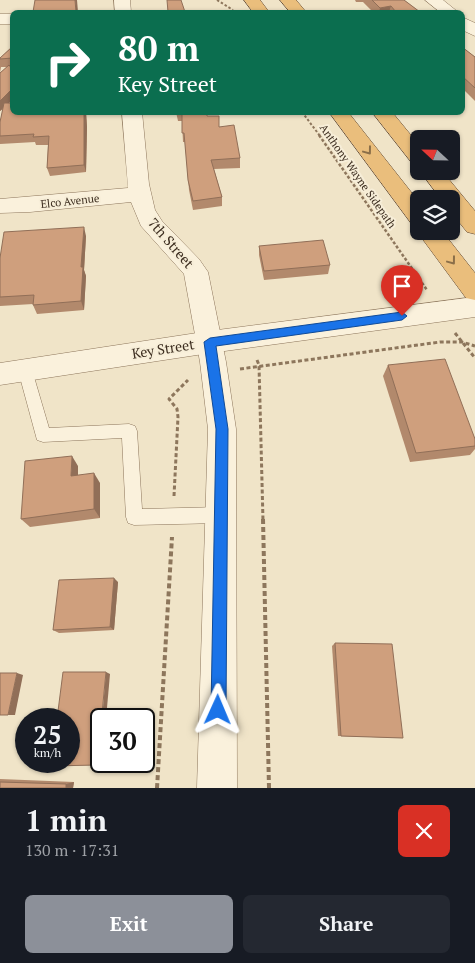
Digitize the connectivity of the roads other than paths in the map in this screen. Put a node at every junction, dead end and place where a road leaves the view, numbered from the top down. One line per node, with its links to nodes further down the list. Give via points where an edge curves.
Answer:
1 (288, 0): 3 (highway)
2 (433, 0): 4 (street)
3 (296, 10)
4 (447, 10)
5 (132, 115): 10 (street, 7th Street)
6 (340, 115): 12 (highway, one-way to 12)
7 (383, 115): 8 (highway)
8 (410, 147)
9 (437, 180): 13 (highway)
10 (140, 194): 11 (street, Elco Avenue); 17 (street, 7th Street, via 148,218 189,260 196,272)
11 (0, 206)
12 (410, 206)
13 (475, 226)
14 (436, 240): 15 (highway, one-way to 15)
15 (475, 291)
16 (475, 307): 17 (street, Key Street)
17 (210, 342): 18 (street, Key Street); 19 (street, 7th Street, via 222,429)
18 (12, 372): 19 (lane, via 43,435 129,431 134,517)
19 (221, 515): 20 (street, 7th Street)
20 (217, 788)

